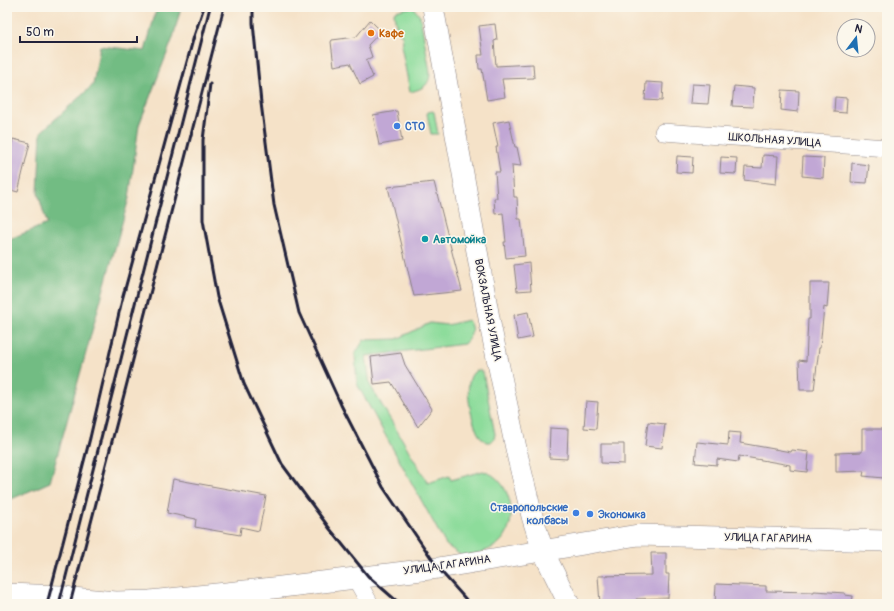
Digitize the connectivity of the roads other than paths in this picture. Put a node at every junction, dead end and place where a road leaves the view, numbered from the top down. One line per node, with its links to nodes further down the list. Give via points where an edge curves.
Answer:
1 (433, 7): 5 (main road, ВОКЗАЛЬНАЯ УЛИЦА, via 490,329 518,458)
2 (663, 132): 3 (street, ШКОЛЬНАЯ УЛИЦА)
3 (887, 148)
4 (887, 541): 5 (main road, УЛИЦА ГАГАРИНА, via 638,535)
5 (543, 551): 6 (main road, УЛИЦА ГАГАРИНА); 10 (main road, ВОКЗАЛЬНАЯ УЛИЦА)
6 (355, 578): 8 (main road, УЛИЦА ГАГАРИНА); 9 (street)
7 (7, 594): 8 (main road, УЛИЦА ГАГАРИНА, via 61,596)
8 (116, 603)
9 (370, 604)
10 (569, 604)

